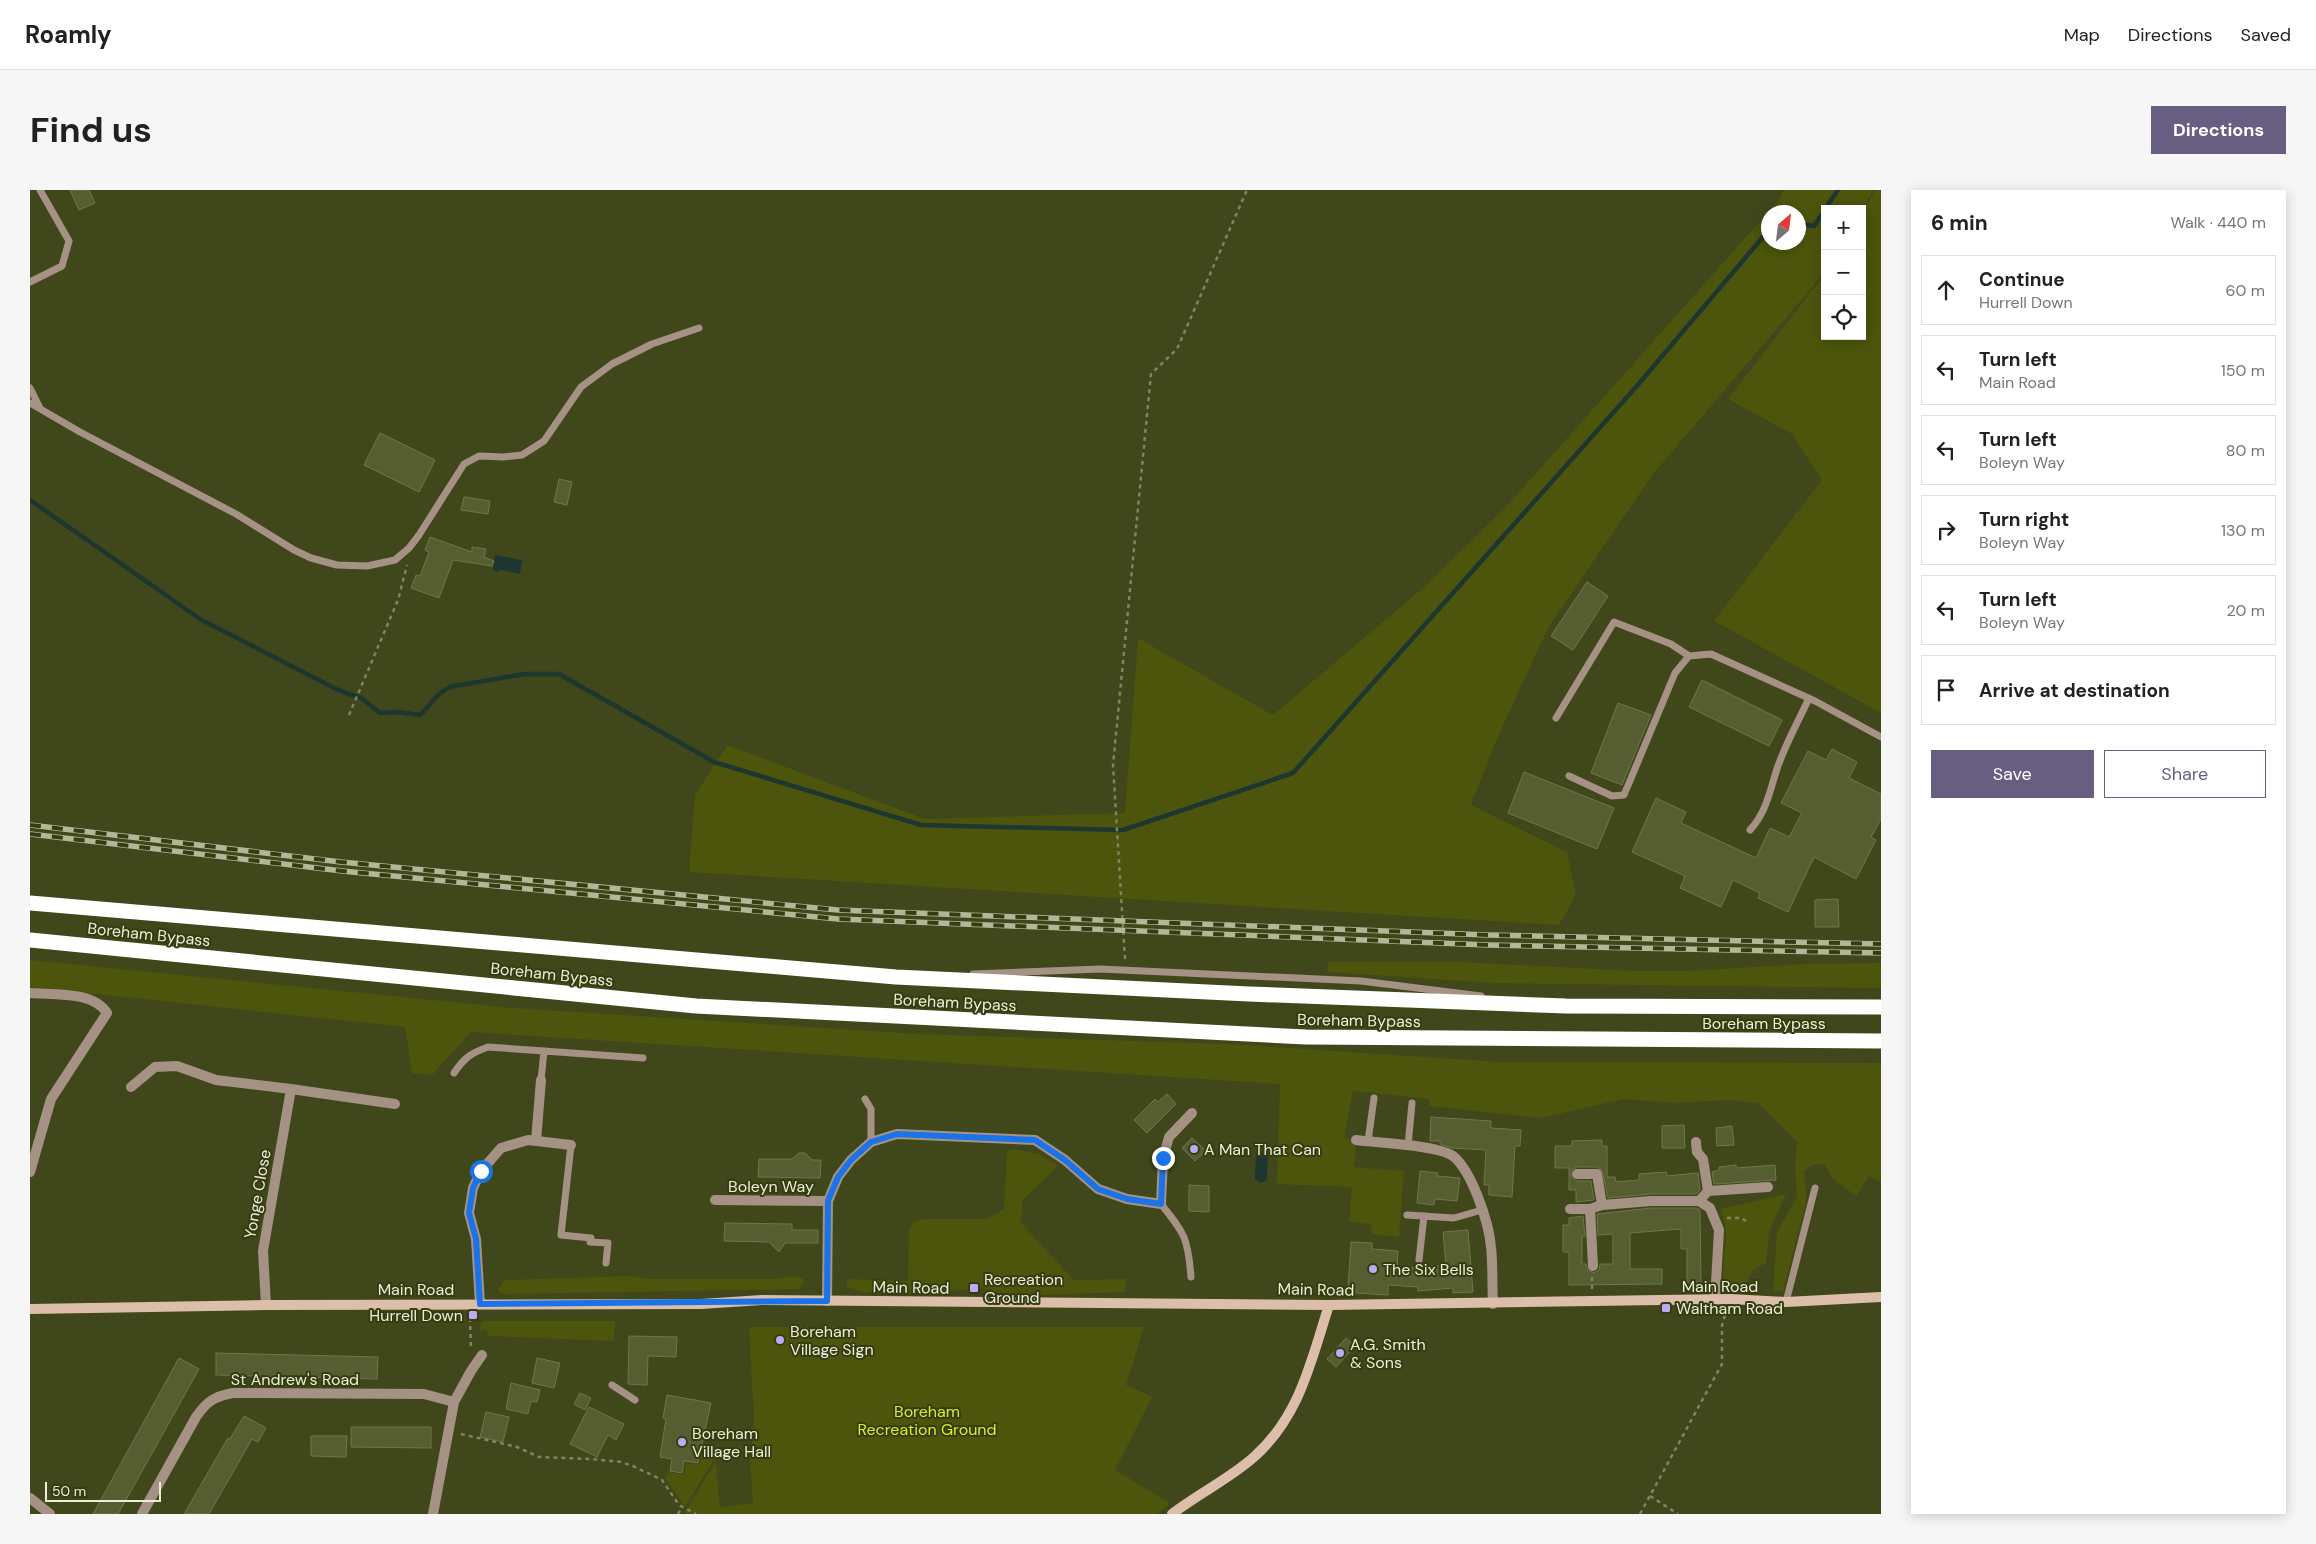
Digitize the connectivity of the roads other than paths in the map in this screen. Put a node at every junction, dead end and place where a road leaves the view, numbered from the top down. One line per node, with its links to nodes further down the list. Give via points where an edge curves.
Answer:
1 (40, 190): 2 (lane, via 69,241 62,266)
2 (30, 282)
3 (699, 328): 6 (lane, via 644,348 612,364 581,387 544,441 522,455 479,456 464,464 409,548 395,560 367,566 337,565 311,558)
4 (30, 388): 6 (lane)
5 (30, 403): 6 (lane)
6 (40, 408)
7 (1689, 656): 8 (lane, via 1711,654); 9 (lane, via 1671,644 1614,622); 11 (lane, via 1675,673 1624,794 1612,796)
8 (1809, 698): 10 (lane); 12 (lane, via 1778,765 1765,807)
9 (1556, 718)
10 (1881, 737)
11 (1570, 776)
12 (1750, 830)
13 (30, 903): 15 (highway, Boreham Bypass)
14 (30, 940): 19 (highway, Boreham Bypass, via 696,1006 1306,1037)
15 (896, 977): 17 (highway, Boreham Bypass); 17 (lane, via 1126,970 1361,982)
16 (30, 993): 38 (street, via 89,999 102,1004 107,1013 51,1099)
17 (1566, 1006): 18 (highway, Boreham Bypass)
18 (1881, 1007)
19 (1881, 1041)
20 (544, 1051): 21 (lane); 22 (lane, via 488,1047 472,1053); 23 (lane)
21 (643, 1058)
22 (454, 1073)
23 (541, 1080): 32 (street)
24 (131, 1087): 25 (street, via 155,1067 177,1066 216,1080)
25 (290, 1089): 29 (street); 63 (street, Yonge Close, via 263,1251)
26 (1374, 1098): 34 (lane)
27 (865, 1099): 33 (lane, via 871,1109)
28 (1412, 1103): 37 (lane)
29 (395, 1104)
30 (1192, 1113): 46 (street, via 1169,1137 1163,1158)
31 (1356, 1140): 34 (street)
32 (536, 1141): 36 (street); 61 (street, via 528,1140 501,1148 481,1171 473,1188 469,1213 476,1239)
33 (871, 1142): 44 (street, Boleyn Way, via 838,1177); 46 (street, Boleyn Way, via 897,1134 1035,1140 1065,1160 1098,1189 1127,1199)
34 (1368, 1142): 37 (street)
35 (1696, 1142): 42 (street, via 1697,1152 1703,1159)
36 (571, 1145): 54 (lane, via 562,1235 608,1243)
37 (1408, 1146): 50 (street, via 1453,1156 1466,1172)
38 (30, 1172)
39 (1577, 1174): 47 (street, via 1597,1174)
40 (1768, 1187): 42 (street)
41 (1815, 1188): 60 (lane)
42 (1708, 1191): 45 (street)
43 (715, 1200): 44 (street, Boleyn Way)
44 (828, 1201): 59 (street, Boleyn Way)
45 (1699, 1201): 47 (street); 58 (street, via 1710,1208 1719,1230)
46 (1161, 1204): 56 (lane, via 1189,1246)
47 (1602, 1205): 49 (street)
48 (1570, 1209): 49 (street)
49 (1590, 1209): 55 (street)
50 (1482, 1210): 52 (lane, via 1454,1218); 62 (street, via 1491,1245)
51 (1407, 1215): 52 (lane)
52 (1424, 1216): 53 (lane)
53 (1419, 1260)
54 (606, 1262)
55 (1593, 1266)
56 (1191, 1277)
57 (1881, 1298): 60 (main road, Main Road)
58 (1715, 1300): 60 (main road, Main Road); 62 (main road, Main Road)
59 (827, 1301): 61 (main road, Main Road); 64 (main road, Main Road)
60 (1786, 1302)
61 (480, 1304): 63 (main road, Main Road)
62 (1493, 1304): 64 (main road, Main Road)
63 (266, 1305): 65 (main road, Main Road)
64 (1329, 1305): 74 (main road, via 1297,1403 1285,1422 1253,1458)
65 (30, 1309)
66 (482, 1355): 69 (street)
67 (612, 1385): 68 (lane)
68 (635, 1400)
69 (454, 1402): 72 (street, St Andrew's Road, via 424,1394 233,1392 216,1396 196,1417); 73 (street)
70 (30, 1498): 71 (street)
71 (50, 1514)
72 (142, 1514)
73 (433, 1514)
74 (1172, 1514)

